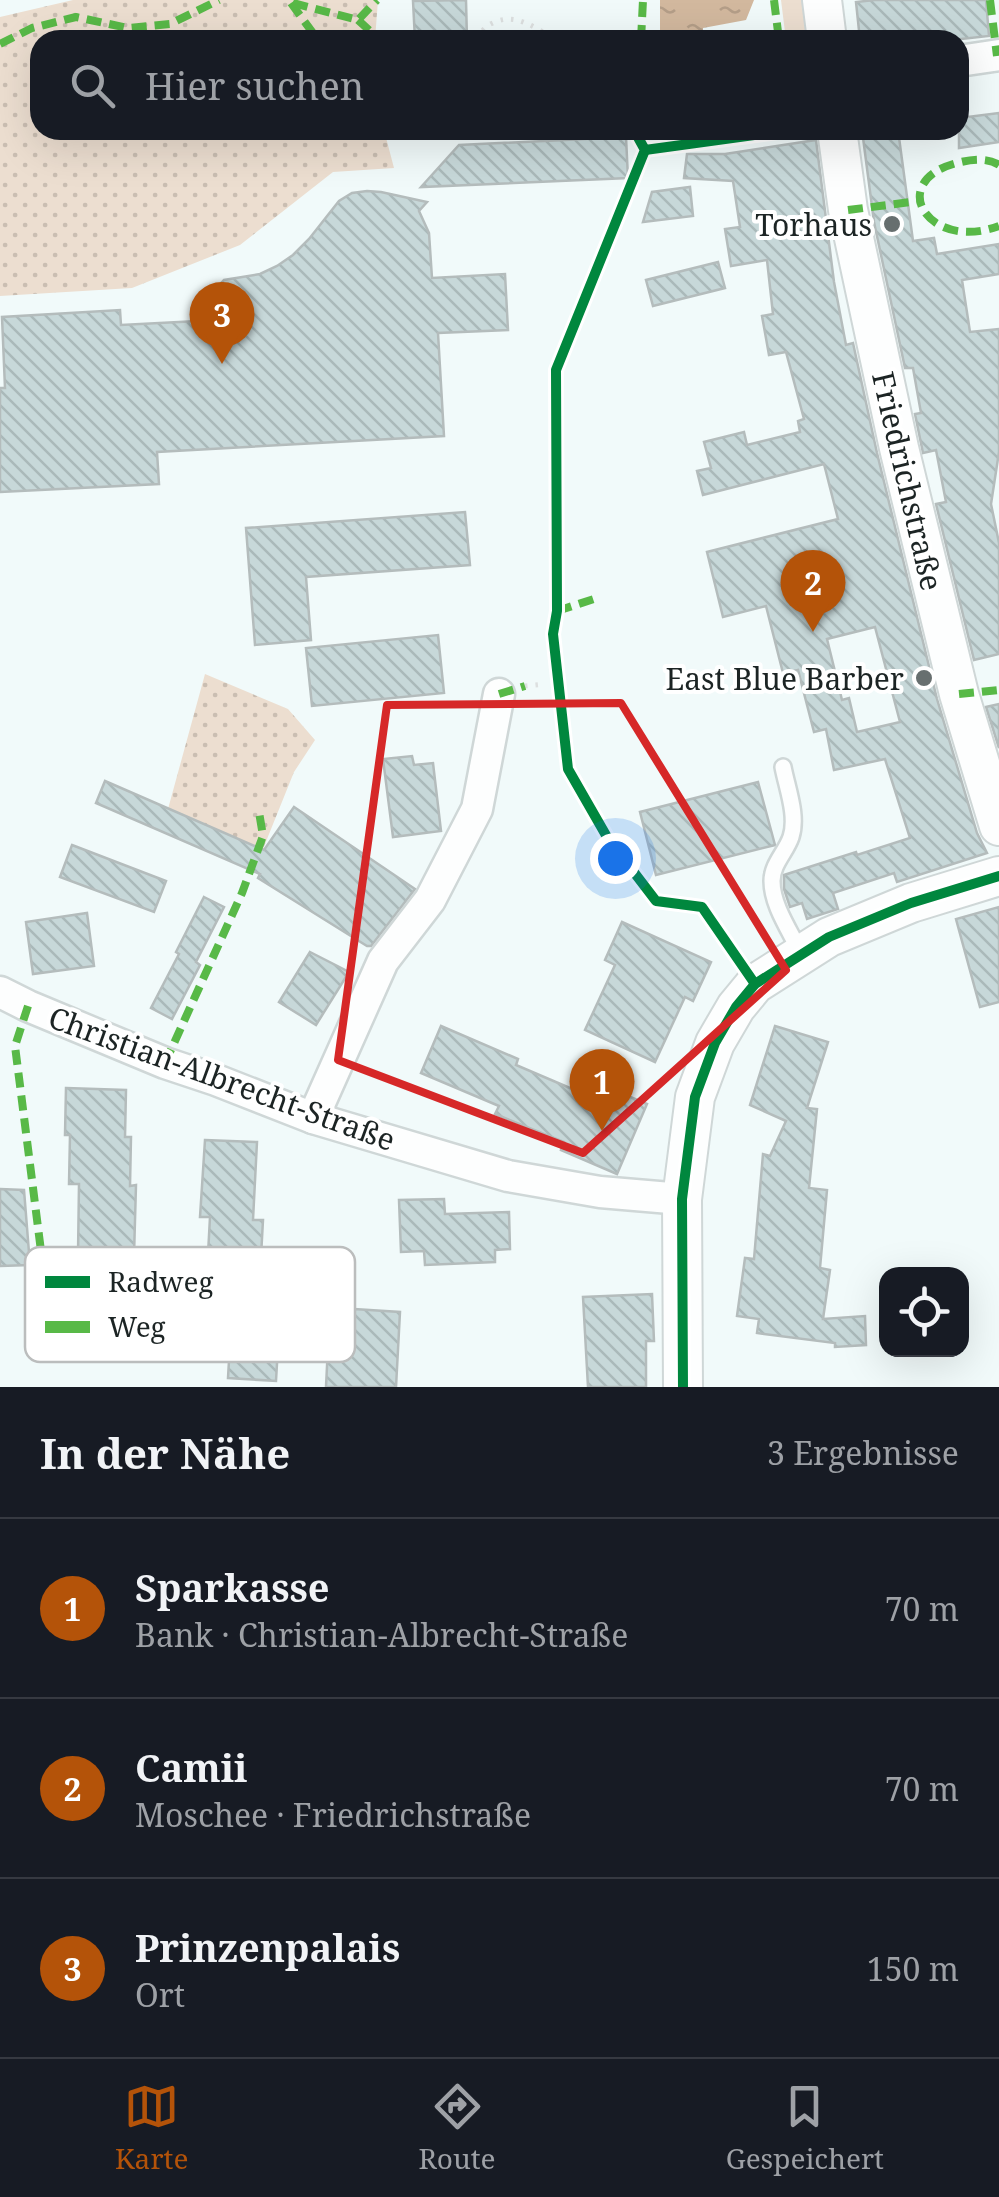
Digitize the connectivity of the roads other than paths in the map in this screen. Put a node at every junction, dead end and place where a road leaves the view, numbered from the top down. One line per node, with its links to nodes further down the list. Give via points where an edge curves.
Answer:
1 (822, 0): 2 (street)
2 (826, 30)
3 (999, 56): 4 (street)
4 (969, 60)
5 (838, 140): 8 (street, Friedrichstraße, via 899,448)
6 (512, 690): 12 (street, via 477,809 430,900 383,961)
7 (783, 767): 10 (lane, via 792,834 772,883)
8 (999, 826)
9 (999, 876): 10 (street, via 911,903)
10 (801, 954): 13 (street, via 755,984 716,1043 695,1097)
11 (0, 992): 12 (street, Christian-Albrecht-Straße)
12 (313, 1118): 13 (street, Christian-Albrecht-Straße, via 508,1176)
13 (682, 1199): 14 (street)
14 (683, 1387)

